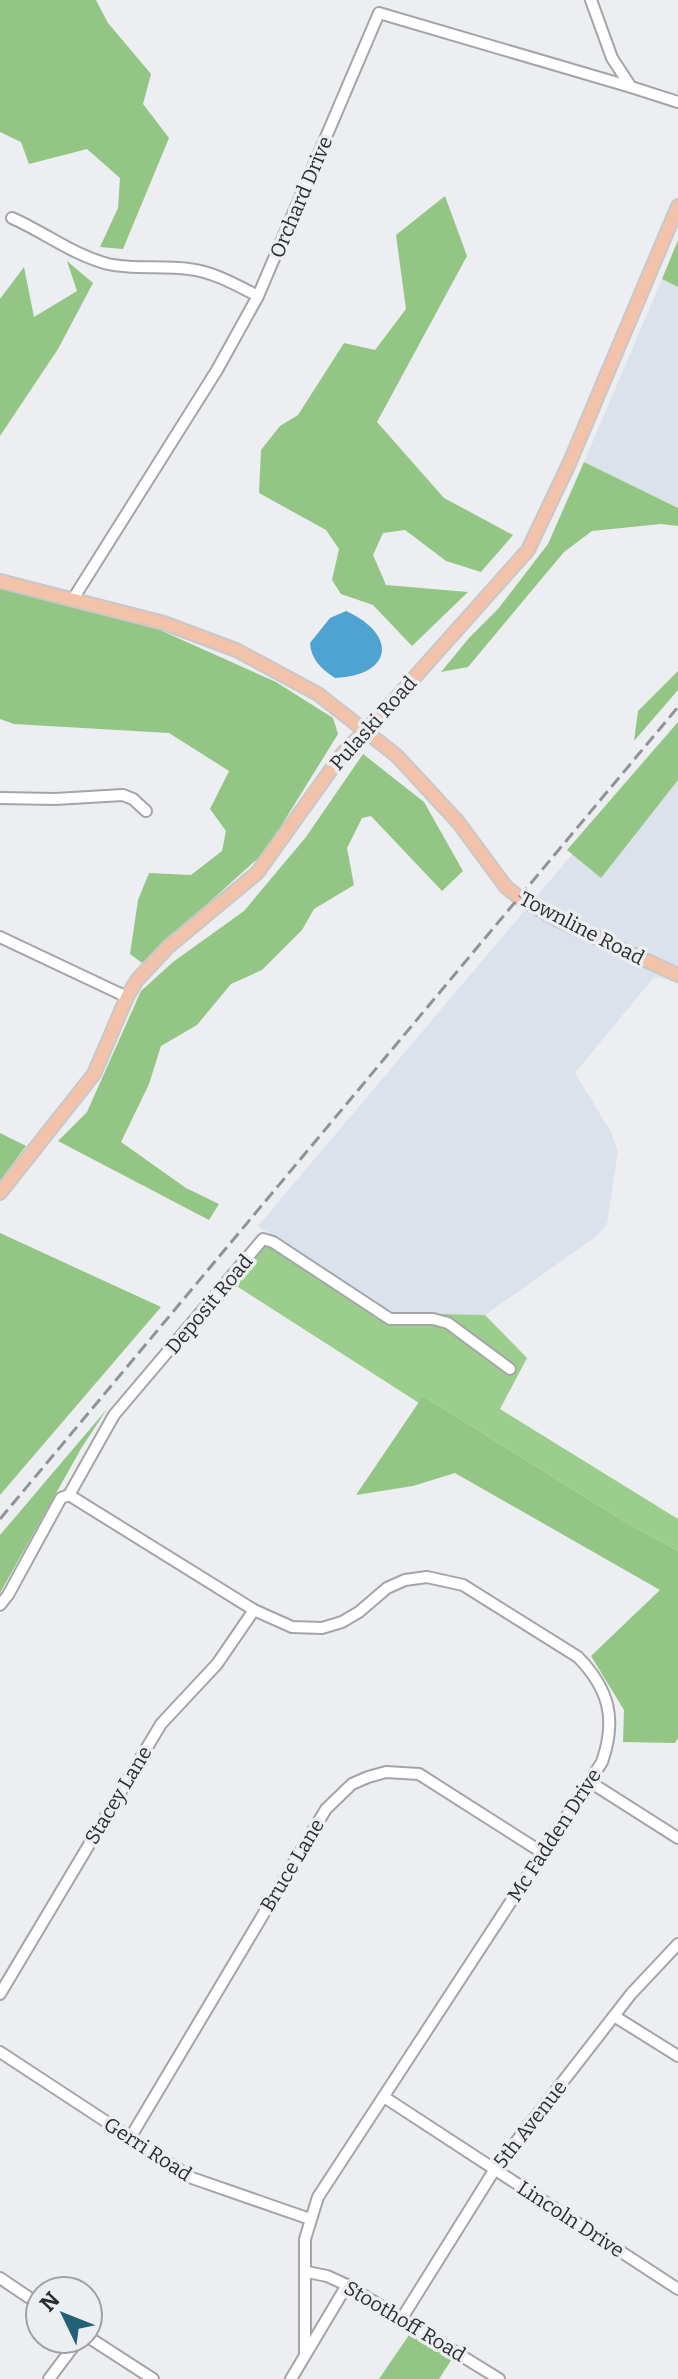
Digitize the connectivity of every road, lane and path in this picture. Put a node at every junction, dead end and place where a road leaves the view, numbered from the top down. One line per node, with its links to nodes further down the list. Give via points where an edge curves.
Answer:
1 (591, 0): 2 (street, via 612,58)
2 (631, 87): 3 (street); 6 (street, Orchard Drive, via 379,13)
3 (678, 102)
4 (678, 206): 9 (main road, Pulaski Road, via 528,550)
5 (12, 218): 6 (street, via 106,263 189,269)
6 (258, 296): 8 (street, Orchard Drive)
7 (0, 581): 8 (main road, Townline Road)
8 (73, 599): 9 (main road, Townline Road, via 164,623 236,650 318,694)
9 (365, 731): 13 (main road, Townline Road, via 397,756 448,811 513,893 558,920); 14 (main road, Pulaski Road, via 257,873 169,946)
10 (0, 798): 11 (street, via 123,795)
11 (146, 811)
12 (0, 937): 14 (street)
13 (678, 975)
14 (127, 997): 15 (main road, Pulaski Road, via 94,1074)
15 (0, 1193)
16 (510, 1369): 17 (street, Deposit Road, via 448,1323 390,1319 263,1239 114,1415)
17 (69, 1495): 18 (street, Deposit Road, via 61,1498); 19 (street, Mc Fadden Drive)
18 (0, 1605)
19 (254, 1610): 20 (street, Mc Fadden Drive, via 292,1627 322,1628 342,1622 405,1580 427,1577 463,1585 556,1642 593,1673 611,1718 609,1742); 24 (street, Stacey Lane, via 217,1664 161,1724)
20 (590, 1782): 21 (street); 22 (street, Mc Fadden Drive)
21 (678, 1838)
22 (543, 1853): 28 (street, Mc Fadden Drive); 29 (street, Bruce Lane, via 419,1774 386,1772 352,1784 326,1809)
23 (678, 1944): 25 (street, 5th Avenue)
24 (0, 1994)
25 (614, 2016): 27 (street); 30 (street, 5th Avenue)
26 (0, 2052): 29 (street, Gerri Road)
27 (678, 2056)
28 (384, 2097): 30 (street, Lincoln Drive); 31 (street, Mc Fadden Drive, via 318,2197)
29 (130, 2138): 31 (street, Gerri Road, via 192,2178)
30 (495, 2169): 35 (street, Lincoln Drive); 37 (street, 5th Avenue)
31 (310, 2219): 32 (street, Mc Fadden Drive)
32 (307, 2272): 34 (street, Stoothoff Road); 40 (street, Mc Fadden Drive)
33 (0, 2278): 36 (street)
34 (347, 2285): 37 (street, Stoothoff Road); 40 (street)
35 (678, 2289)
36 (24, 2294)
37 (402, 2318): 44 (street, Stoothoff Road)
38 (104, 2347): 42 (street)
39 (67, 2355): 41 (street)
40 (305, 2355): 43 (street)
41 (49, 2379)
42 (153, 2379)
43 (291, 2379)
44 (499, 2379)

